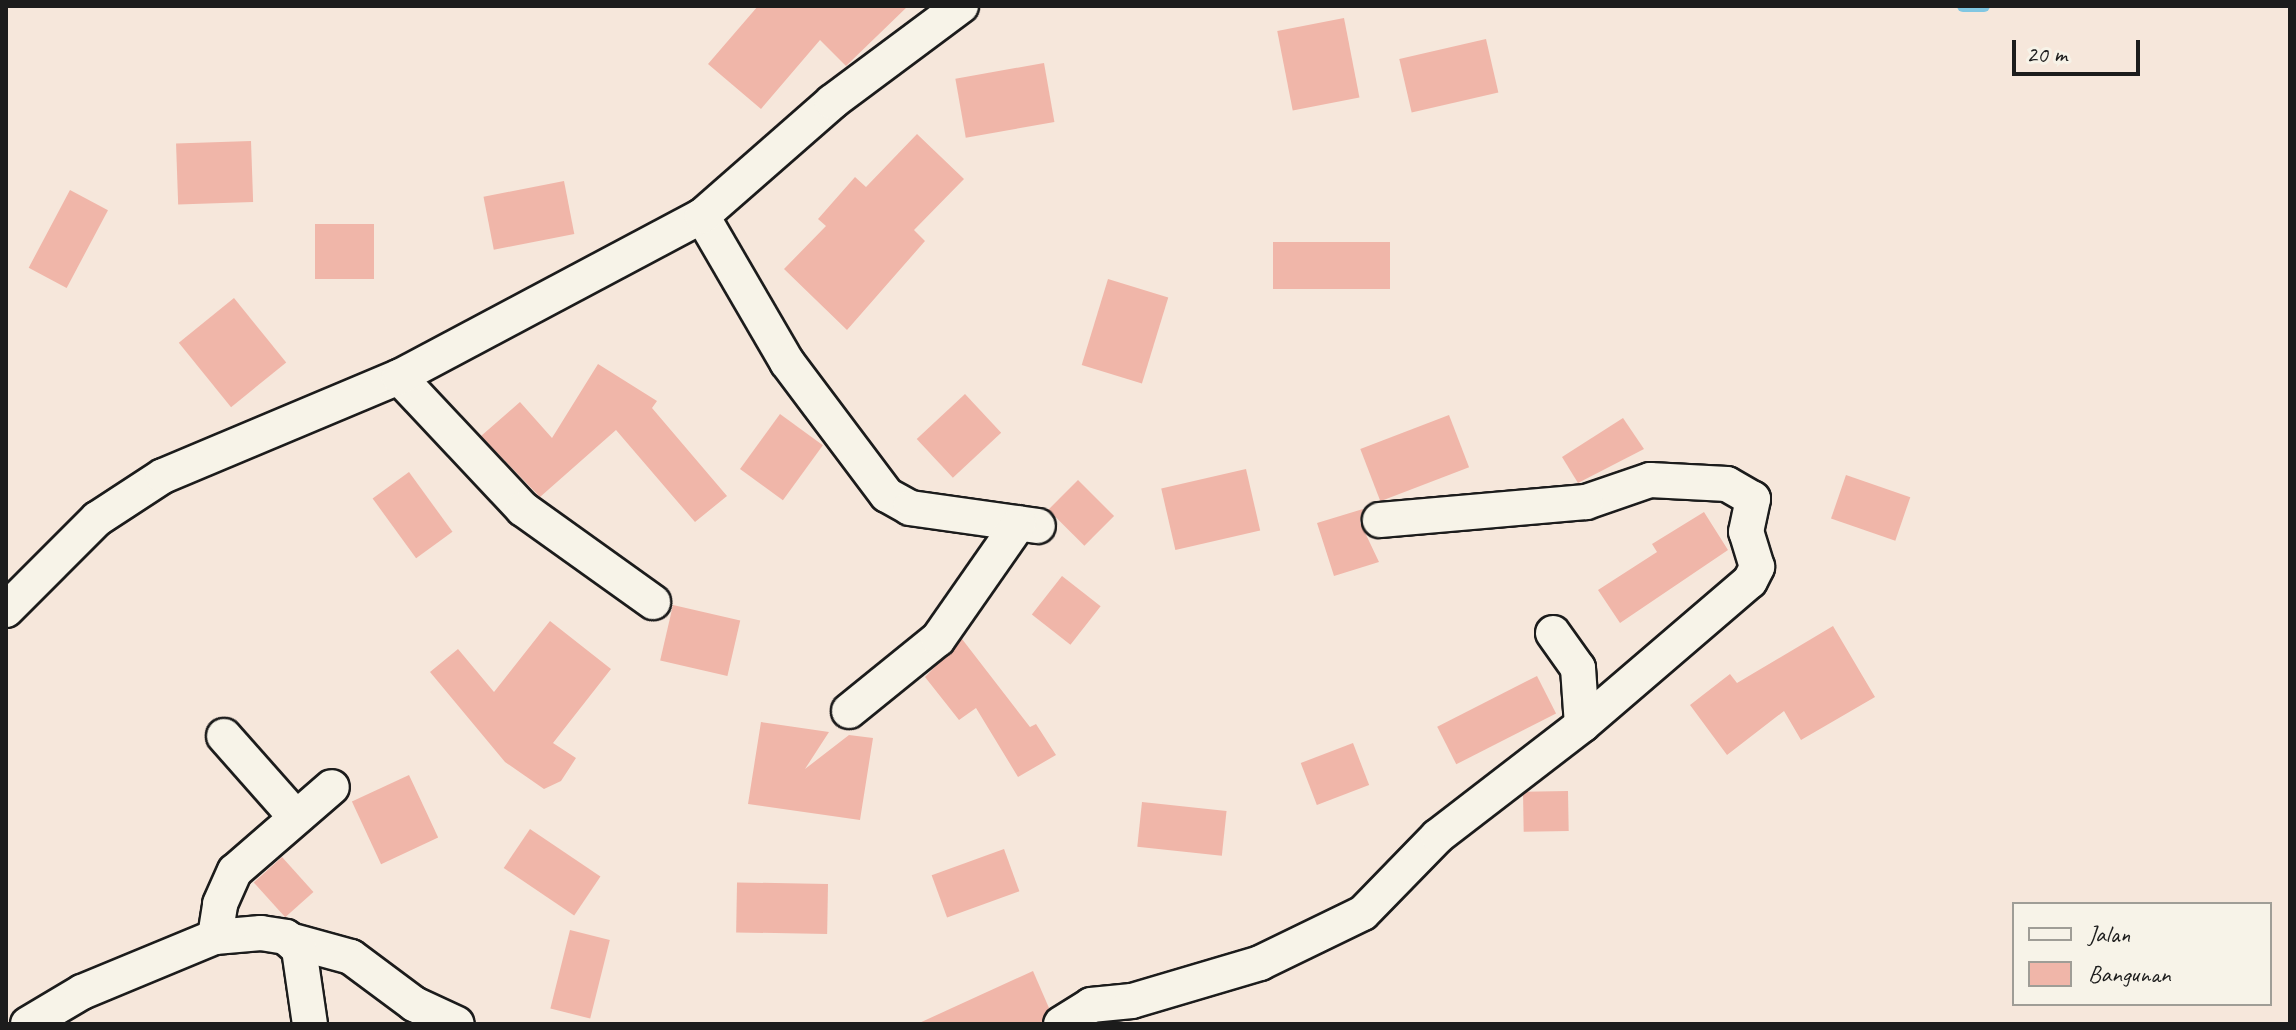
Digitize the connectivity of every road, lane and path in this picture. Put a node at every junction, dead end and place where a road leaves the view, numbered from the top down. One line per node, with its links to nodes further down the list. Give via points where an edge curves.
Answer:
1 (961, 6): 2 (street, via 832,102)
2 (702, 216): 3 (street); 8 (street, via 787,362 887,495 910,508 1028,525 938,639)
3 (399, 377): 5 (street, via 523,509); 6 (street, via 125,498)
4 (1380, 520): 9 (street, via 1586,502 1650,480 1727,484 1753,499 1746,532 1757,567 1750,581)
5 (653, 602)
6 (6, 610)
7 (1553, 633): 9 (street, via 1578,668)
8 (849, 711)
9 (1582, 725): 18 (street, via 1438,836 1363,913 1260,963 1132,1001 1091,1005)
10 (224, 736): 12 (street)
11 (332, 787): 12 (street)
12 (294, 815): 13 (street, via 235,871 220,904)
13 (215, 937): 14 (street, via 261,933); 15 (street, via 82,992)
14 (289, 940): 16 (street, via 306,969); 17 (street, via 351,957 414,1004)
15 (28, 1024)
16 (310, 1024)
17 (457, 1024)
18 (1061, 1024)

